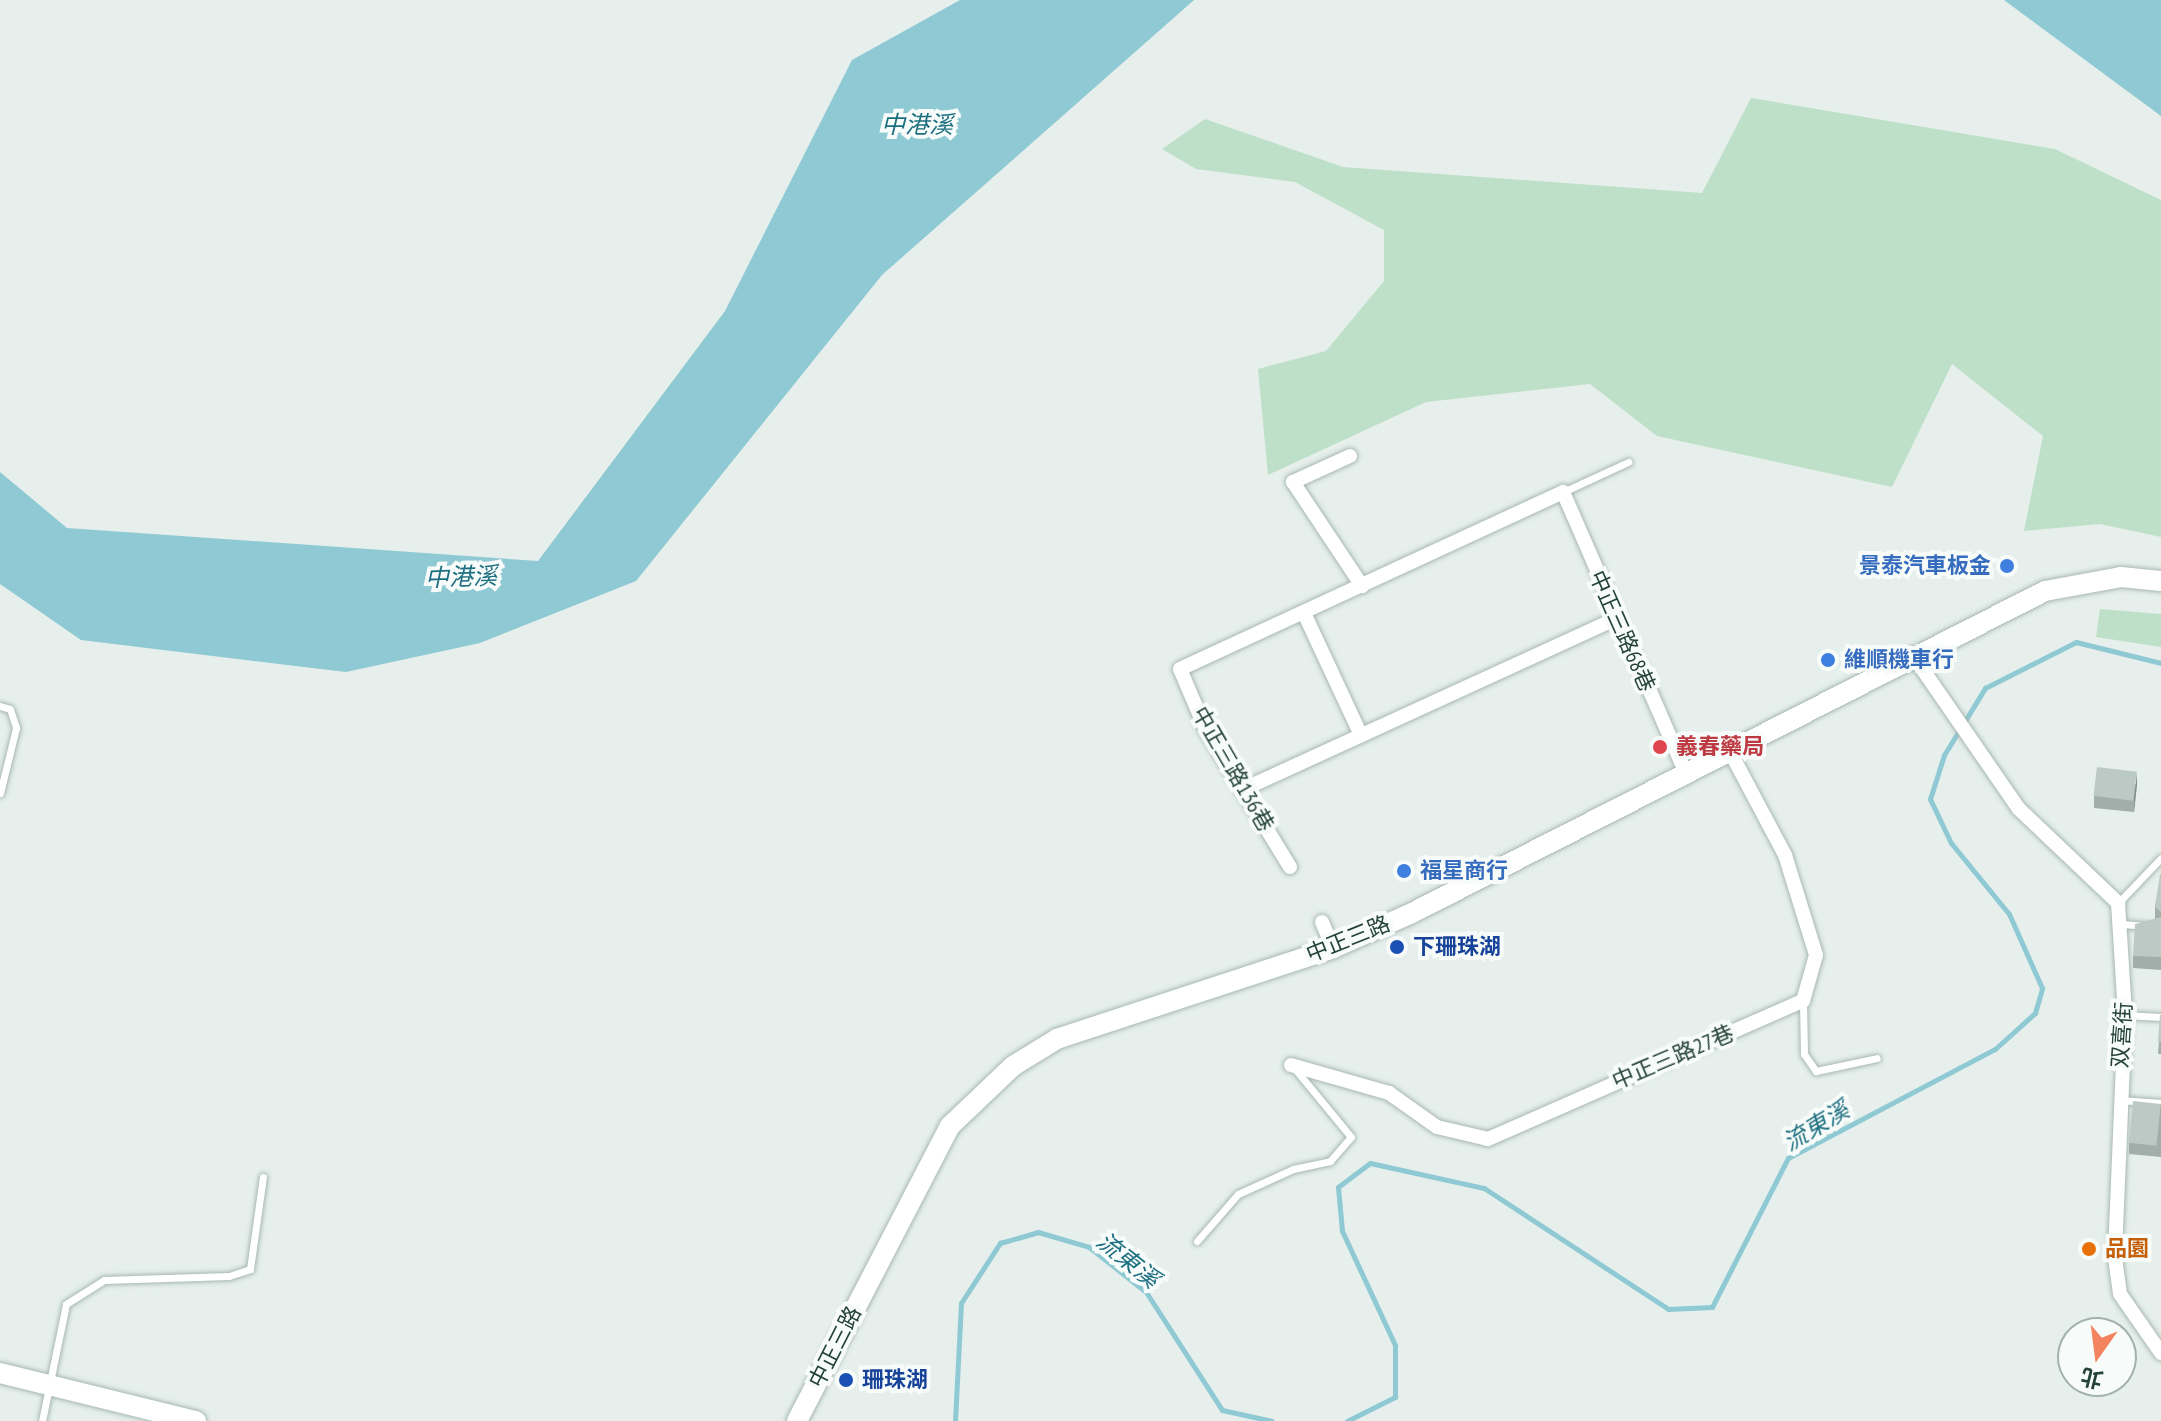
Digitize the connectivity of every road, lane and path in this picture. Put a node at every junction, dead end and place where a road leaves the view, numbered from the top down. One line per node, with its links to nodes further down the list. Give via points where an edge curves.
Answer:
1 (1350, 456): 5 (street, via 1293,482)
2 (1628, 462): 3 (lane)
3 (1563, 492): 5 (street); 7 (street, 中正三路68巷)
4 (2161, 581): 8 (main road, 中正三路, via 2121,577 2045,591)
5 (1362, 586): 6 (street)
6 (1304, 613): 10 (street); 13 (street, 中正三路136巷, via 1180,669)
7 (1615, 619): 10 (street); 12 (street, 中正三路68巷)
8 (1912, 654): 11 (main road, 中正三路); 17 (street, via 2019,809)
9 (0, 706): 14 (lane, via 10,709 16,728)
10 (1361, 735): 13 (street)
11 (1728, 748): 12 (main road, 中正三路); 22 (street, via 1785,855 1816,955)
12 (1684, 769): 21 (main road, 中正三路)
13 (1244, 789): 16 (street, 中正三路136巷)
14 (0, 793)
15 (2161, 858): 17 (lane)
16 (1290, 867)
17 (2118, 903): 19 (street, 双喜街)
18 (1322, 922): 21 (street)
19 (2121, 924): 20 (lane); 23 (street, 双喜街)
20 (2161, 927)
21 (1333, 948): 36 (main road, 中正三路, via 1057,1039 975,1096 950,1126)
22 (1803, 1001): 25 (lane, via 1804,1054 1816,1071); 26 (street, 中正三路27巷, via 1488,1139 1437,1127 1389,1093)
23 (2125, 1015): 24 (lane); 27 (street, 双喜街)
24 (2161, 1017)
25 (1877, 1058)
26 (1291, 1065): 30 (lane, via 1351,1137 1330,1161 1293,1169 1238,1194)
27 (2117, 1100): 28 (lane); 31 (street, 双喜街, via 2113,1208 2120,1294)
28 (2161, 1103)
29 (263, 1177): 33 (lane, via 250,1269 229,1276 104,1280 66,1304)
30 (1197, 1241)
31 (2161, 1353)
32 (0, 1373): 33 (main road)
33 (45, 1387): 34 (lane); 35 (main road)
34 (42, 1421)
35 (196, 1421)
36 (797, 1421)

